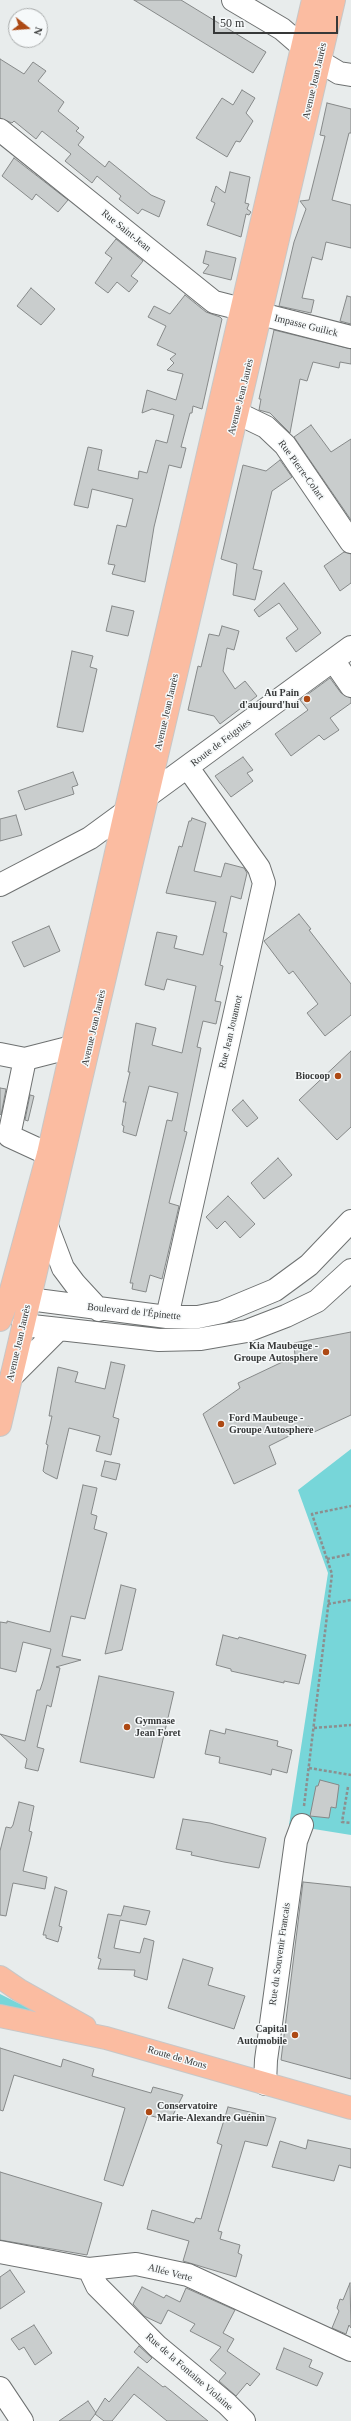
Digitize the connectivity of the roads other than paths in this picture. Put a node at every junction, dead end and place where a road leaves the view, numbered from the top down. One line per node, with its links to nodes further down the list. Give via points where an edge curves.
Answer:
1 (233, 0): 4 (street, via 282,29)
2 (313, 0): 4 (main road, Avenue Jean Jaurès)
3 (334, 0): 5 (main road, Avenue Jean Jaurès)
4 (301, 46): 5 (street); 8 (main road, Avenue Jean Jaurès)
5 (319, 61): 6 (street, via 339,73); 8 (main road, Avenue Jean Jaurès)
6 (351, 75)
7 (1, 132): 8 (street, Rue Saint-Jean, via 214,302)
8 (252, 312): 9 (street, Impasse Guilick); 10 (main road, Avenue Jean Jaurès); 17 (main road, Avenue Jean Jaurès)
9 (351, 337)
10 (237, 413): 11 (street, Rue Pierre-Colart, via 266,427 285,445); 16 (main road, Avenue Jean Jaurès)
11 (351, 542)
12 (351, 647): 13 (street, Route de Feignies)
13 (333, 660): 14 (street); 15 (street, Route de Feignies)
14 (351, 686)
15 (188, 768): 16 (street, Route de Feignies); 29 (street, Rue Jean Jouannot, via 258,868 264,883)
16 (148, 796): 17 (street, Route de Feignies); 25 (main road, Avenue Jean Jaurès)
17 (125, 813): 18 (street, Route de Feignies, via 90,838); 19 (main road, Avenue Jean Jaurès)
18 (0, 885)
19 (72, 1047): 21 (street); 23 (main road, Avenue Jean Jaurès)
20 (0, 1054): 21 (street)
21 (25, 1059): 22 (street)
22 (4, 1138): 23 (street)
23 (48, 1154): 27 (main road, Avenue Jean Jaurès)
24 (351, 1221): 29 (street, Boulevard de l'Épinette, via 309,1265 276,1290 222,1312 198,1317)
25 (47, 1226): 27 (main road, Avenue Jean Jaurès); 28 (street, via 63,1268)
26 (351, 1270): 32 (street, via 317,1301 247,1331 201,1340 159,1340)
27 (13, 1295): 28 (street, Boulevard de l'Épinette); 30 (main road, Avenue Jean Jaurès); 31 (main road, Avenue Jean Jaurès)
28 (99, 1310): 29 (street, Boulevard de l'Épinette)
29 (168, 1318)
30 (0, 1321): 31 (main road)
31 (23, 1325): 32 (street); 33 (main road, Avenue Jean Jaurès)
32 (58, 1330): 33 (street)
33 (12, 1376): 34 (main road, Avenue Jean Jaurès)
34 (0, 1425)
35 (302, 1825): 39 (street, Rue du Souvenir Francais, via 294,1856 266,2060)
36 (0, 1977): 38 (main road)
37 (0, 2016): 38 (main road, Route de Mons)
38 (106, 2038): 39 (main road, Route de Mons)
39 (265, 2084): 40 (main road, Route de Mons)
40 (351, 2108)
41 (0, 2252): 42 (street, Allée Verte)
42 (89, 2269): 43 (street, Allée Verte, via 136,2264 188,2275); 46 (street, Rue de la Fontaine Violaine, via 97,2286 151,2340)
43 (351, 2350)
44 (0, 2388): 45 (street)
45 (22, 2421)
46 (244, 2421)

